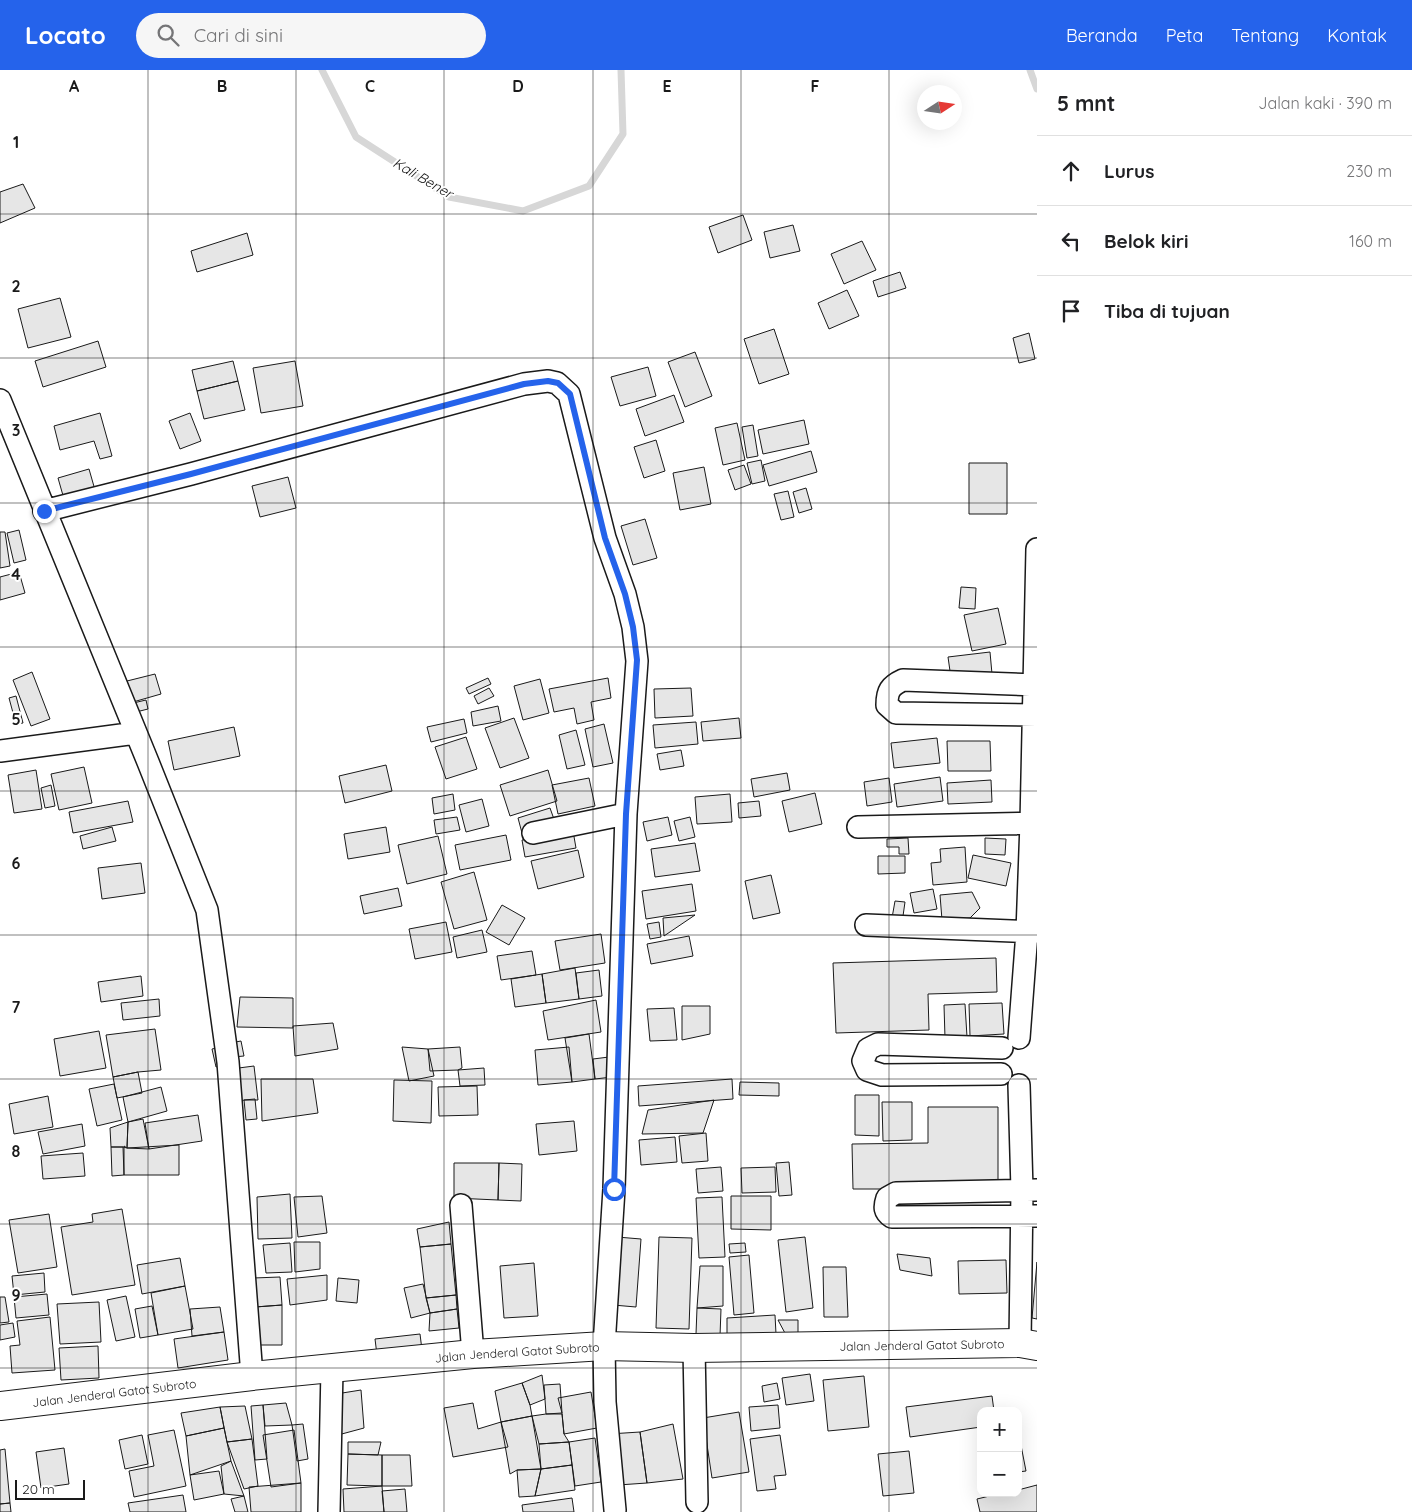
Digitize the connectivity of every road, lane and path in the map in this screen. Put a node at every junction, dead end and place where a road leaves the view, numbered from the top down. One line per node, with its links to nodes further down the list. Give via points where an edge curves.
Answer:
1 (0, 400): 2 (street)
2 (44, 511): 7 (street); 9 (street, via 524,384 558,383 570,394 605,538 633,627 637,660)
3 (1037, 549): 4 (street)
4 (1036, 596): 5 (street)
5 (1036, 685): 6 (street); 6 (street, via 902,680 892,685 887,694 887,705 896,714)
6 (1036, 715): 10 (street)
7 (136, 733): 8 (street); 26 (street, via 207,910 228,1062)
8 (0, 751)
9 (626, 814): 12 (street); 22 (street, via 614,1189)
10 (1034, 823): 11 (street); 14 (street)
11 (858, 827)
12 (533, 833)
13 (866, 925): 14 (street)
14 (1032, 932): 15 (street)
15 (1020, 1043): 16 (street, via 998,1057); 16 (street, via 878,1044 868,1049 863,1061 867,1070 882,1075)
16 (1001, 1074): 17 (street, via 1009,1082)
17 (1028, 1083): 18 (street)
18 (1030, 1190): 20 (street); 20 (street, via 896,1193 887,1198 884,1206 892,1217)
19 (461, 1205): 24 (street)
20 (1029, 1216): 21 (street)
21 (1028, 1344): 23 (highway, Jalan Jenderal Gatot Subroto)
22 (604, 1346): 23 (highway, Jalan Jenderal Gatot Subroto); 24 (highway, Jalan Jenderal Gatot Subroto); 29 (street, via 605,1402)
23 (694, 1348): 28 (street)
24 (473, 1354): 25 (highway, Jalan Jenderal Gatot Subroto)
25 (332, 1368): 26 (highway, Jalan Jenderal Gatot Subroto); 30 (street)
26 (252, 1376): 27 (highway, Jalan Jenderal Gatot Subroto)
27 (0, 1406)
28 (698, 1502)
29 (615, 1510)
30 (329, 1512)

